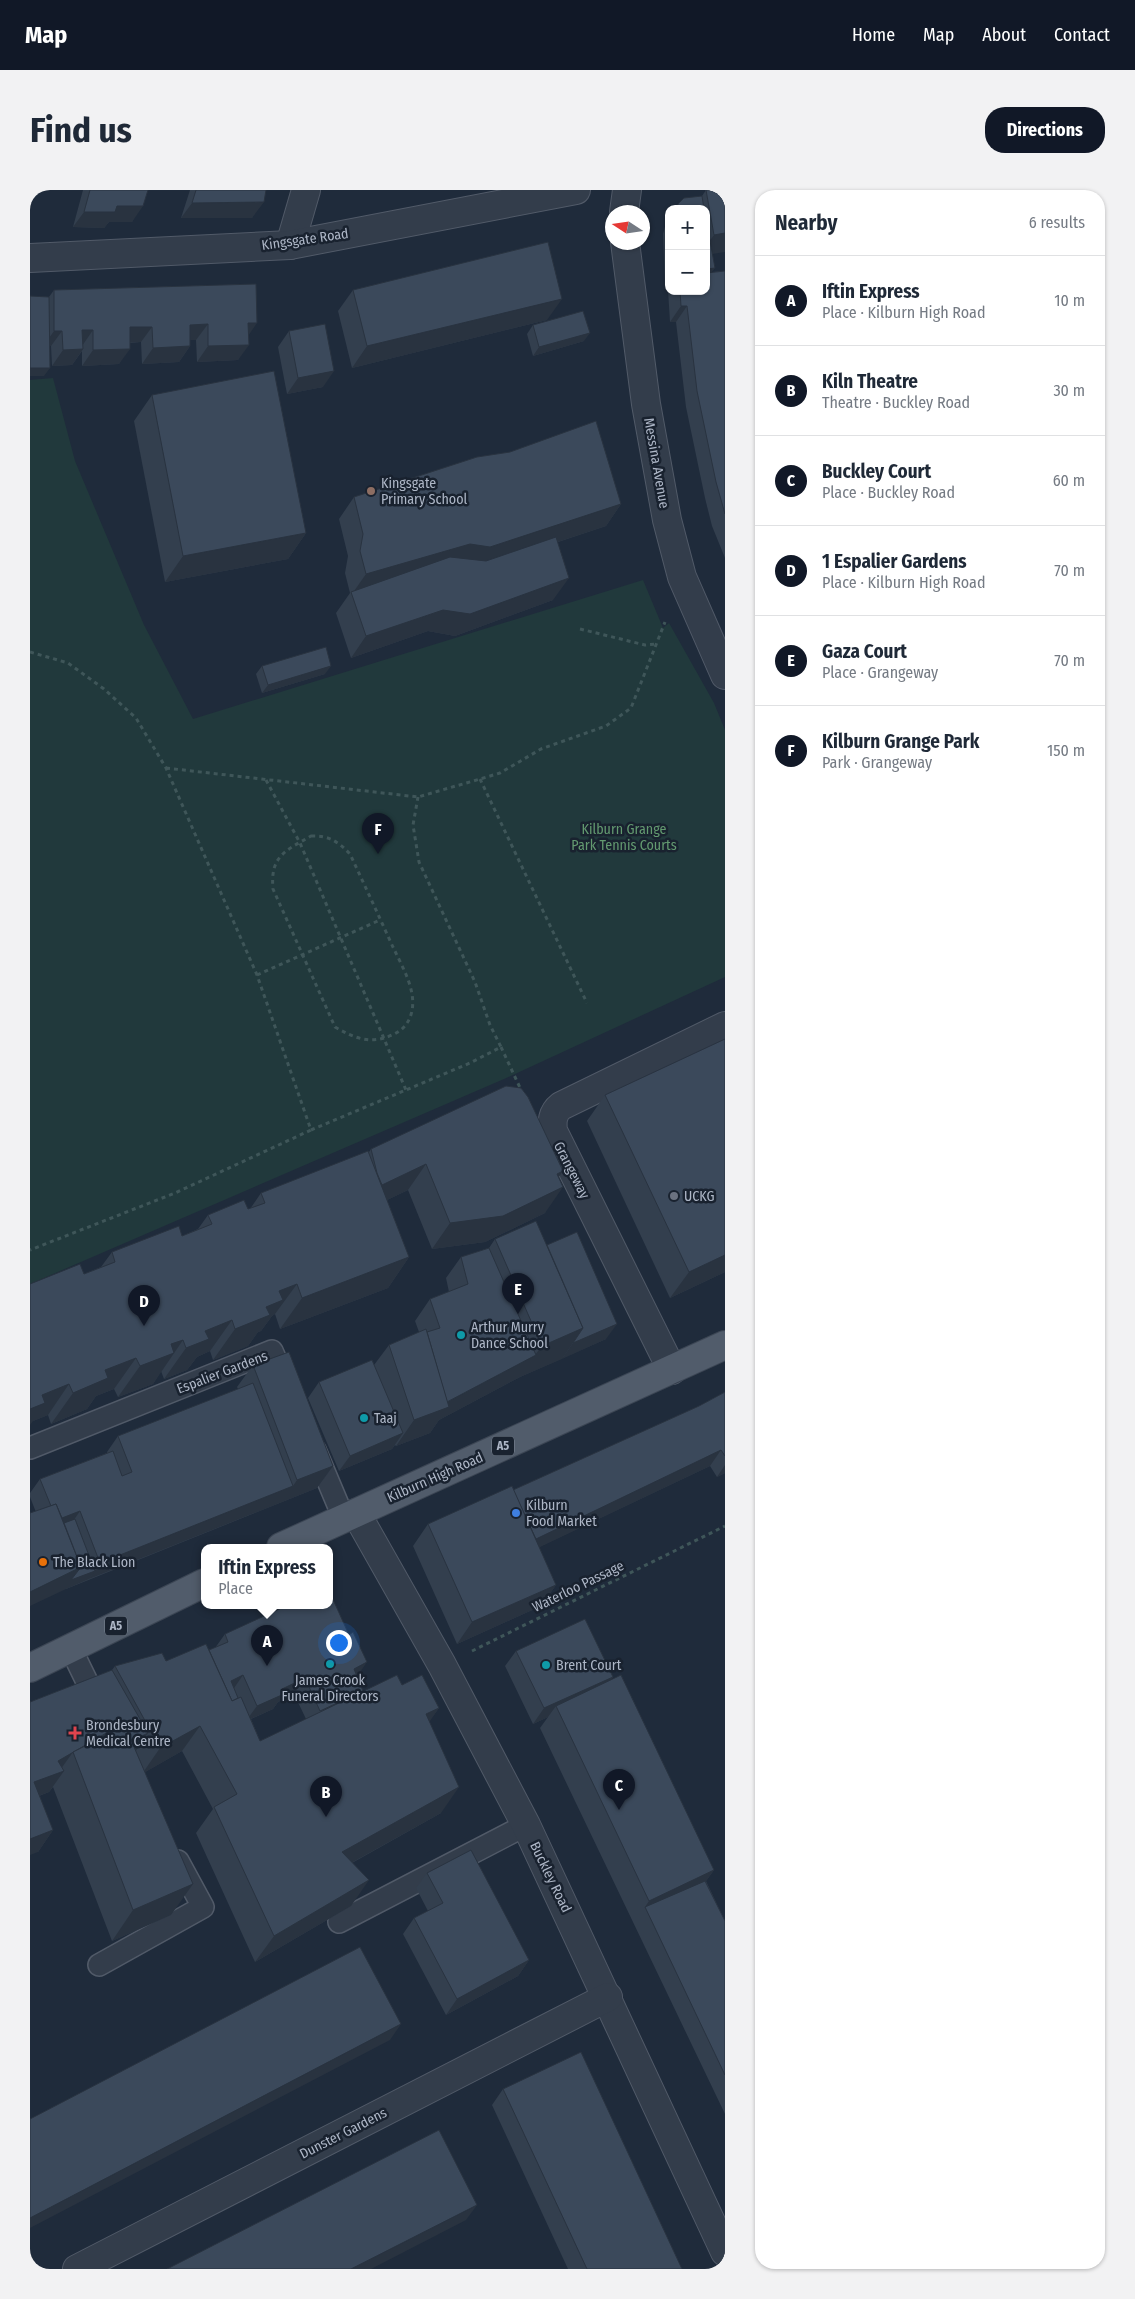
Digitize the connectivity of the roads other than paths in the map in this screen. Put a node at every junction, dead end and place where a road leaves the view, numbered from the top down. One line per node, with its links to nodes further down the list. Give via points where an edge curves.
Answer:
1 (306, 190): 5 (street)
2 (576, 190): 5 (street, Kingsgate Road)
3 (627, 190): 4 (street)
4 (625, 205)
5 (290, 245): 7 (street, Kingsgate Road)
6 (626, 250): 8 (street, Messina Avenue, via 648,413 667,520 682,577)
7 (30, 258)
8 (725, 675)
9 (725, 1026): 11 (street, Grangeway, via 561,1106 552,1122 553,1132)
10 (725, 1345): 11 (main road, Kilburn High Road / A5)
11 (672, 1370): 15 (main road, Kilburn High Road / A5)
12 (296, 1406): 14 (lane, Espalier Gardens, via 272,1352)
13 (308, 1433): 15 (lane)
14 (30, 1448)
15 (350, 1516): 16 (main road, Kilburn High Road / A5); 21 (street, Buckley Road, via 442,1665)
16 (288, 1544)
17 (201, 1584): 18 (main road, A5)
18 (71, 1649): 19 (main road, A5); 20 (lane)
19 (30, 1668)
20 (92, 1692)
21 (526, 1825): 23 (lane); 25 (street, Buckley Road)
22 (170, 1845): 24 (lane, via 203,1907)
23 (339, 1922)
24 (99, 1965)
25 (608, 1997): 26 (street, Buckley Road); 27 (street, Dunster Gardens)
26 (725, 2252)
27 (77, 2269)

